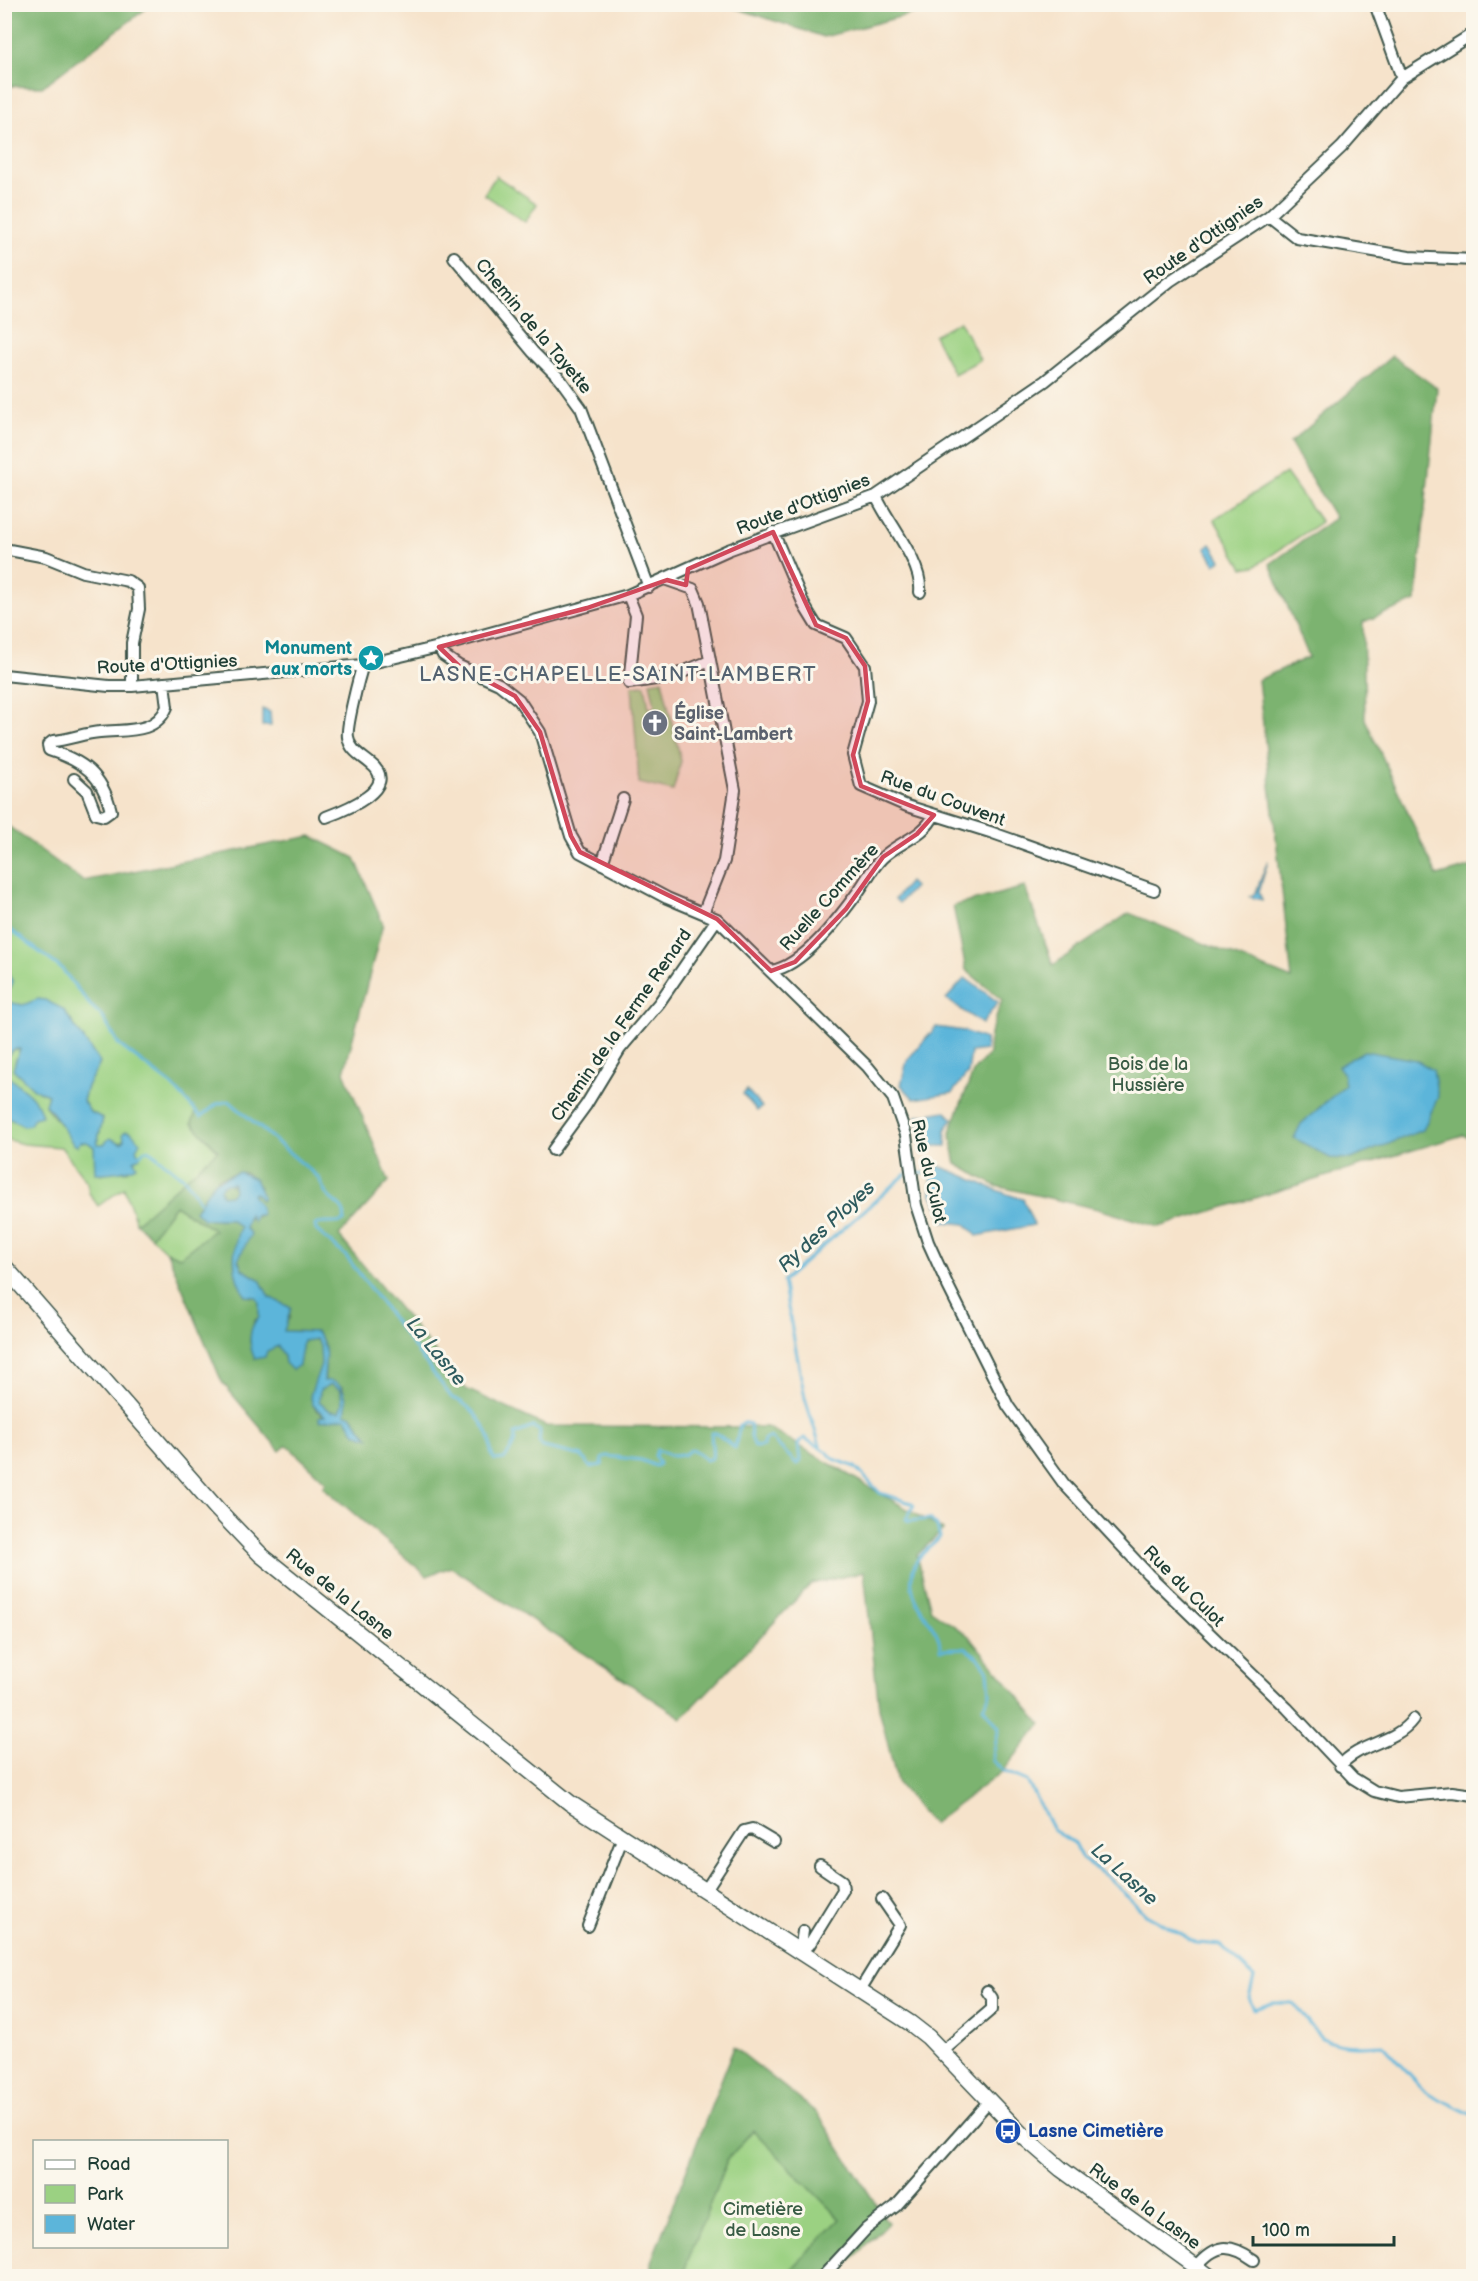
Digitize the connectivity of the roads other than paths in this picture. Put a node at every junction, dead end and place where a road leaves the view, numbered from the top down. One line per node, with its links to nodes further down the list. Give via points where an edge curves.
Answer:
1 (1376, 4): 3 (street)
2 (1473, 33): 3 (street, Route d'Ottignies)
3 (1402, 78): 4 (street, Route d'Ottignies, via 1342,147)
4 (1269, 216): 6 (street, via 1297,238 1409,257); 7 (street, Route d'Ottignies, via 1170,281 1045,381)
5 (454, 256): 12 (street, Chemin de la Tayette, via 581,408)
6 (1473, 260)
7 (876, 496): 8 (street, Route d'Ottignies); 14 (street, via 910,556 921,584)
8 (773, 532): 10 (street, Route d'Ottignies); 24 (street, Rue du Couvent, via 816,625 846,638 865,666 868,701 853,755 861,786)
9 (4, 549): 21 (street, via 46,557 83,572 128,581 138,588)
10 (688, 569): 11 (street, Route d'Ottignies); 13 (street)
11 (667, 580): 12 (street, Route d'Ottignies); 13 (street)
12 (649, 587): 15 (street, Route d'Ottignies)
13 (693, 589): 17 (street)
14 (920, 592)
15 (628, 595): 16 (street, Route d'Ottignies); 17 (street, via 636,615 629,683 670,677)
16 (440, 647): 18 (street, Route d'Ottignies); 26 (street, Rue du Culot, via 443,655 459,666 499,684 519,700 540,732 571,836 580,852)
17 (710, 661): 28 (street, via 735,790 724,861)
18 (363, 665): 20 (street, Route d'Ottignies); 25 (street, via 347,736 353,750 374,766 380,783 377,790 348,809)
19 (4, 675): 21 (street, Route d'Ottignies)
20 (164, 683): 21 (street, Route d'Ottignies); 22 (street, via 167,707 153,724 48,745 49,750 75,759 90,771 106,792 111,811 104,816 96,814 87,791)
21 (132, 686)
22 (74, 779)
23 (623, 799): 26 (street)
24 (934, 815): 27 (street, Rue du Couvent); 30 (street, Ruelle Commère, via 917,834 883,857 846,909 795,962)
25 (326, 817)
26 (602, 864): 28 (street, Rue du Culot, via 682,906)
27 (1154, 890)
28 (704, 911): 29 (street, Rue du Culot)
29 (717, 919): 30 (street, Rue du Culot); 31 (street, Chemin de la Ferme Renard, via 659,1003 620,1049)
30 (771, 971): 34 (street, Rue du Culot, via 868,1066 893,1098 906,1135 915,1199 928,1242 962,1316 1024,1431 1064,1484 1148,1574 1287,1708)
31 (553, 1150)
32 (4, 1266): 36 (street, Rue de la Lasne, via 261,1555 532,1774)
33 (1413, 1719): 34 (street, via 1402,1732 1353,1753)
34 (1340, 1766): 35 (street, Rue du Culot, via 1365,1787 1398,1797)
35 (1473, 1794)
36 (623, 1837): 39 (street, Rue de la Lasne); 41 (street)
37 (774, 1842): 39 (street, via 752,1828 744,1831)
38 (820, 1866): 43 (street, via 842,1881 843,1890 809,1945)
39 (705, 1891): 43 (street, Rue de la Lasne)
40 (882, 1899): 44 (street, via 905,1924)
41 (588, 1926)
42 (803, 1932): 43 (street)
43 (800, 1951): 44 (street, Rue de la Lasne)
44 (860, 1990): 46 (street, Rue de la Lasne, via 910,2023)
45 (987, 1991): 46 (street, via 992,2009)
46 (942, 2052): 47 (street, Rue de la Lasne)
47 (989, 2101): 49 (street, Rue de la Lasne, via 1061,2169); 50 (street, via 896,2206 866,2229)
48 (1254, 2260): 49 (street, Rue de la Lasne, via 1230,2246 1205,2256)
49 (1202, 2272)
50 (823, 2277)

